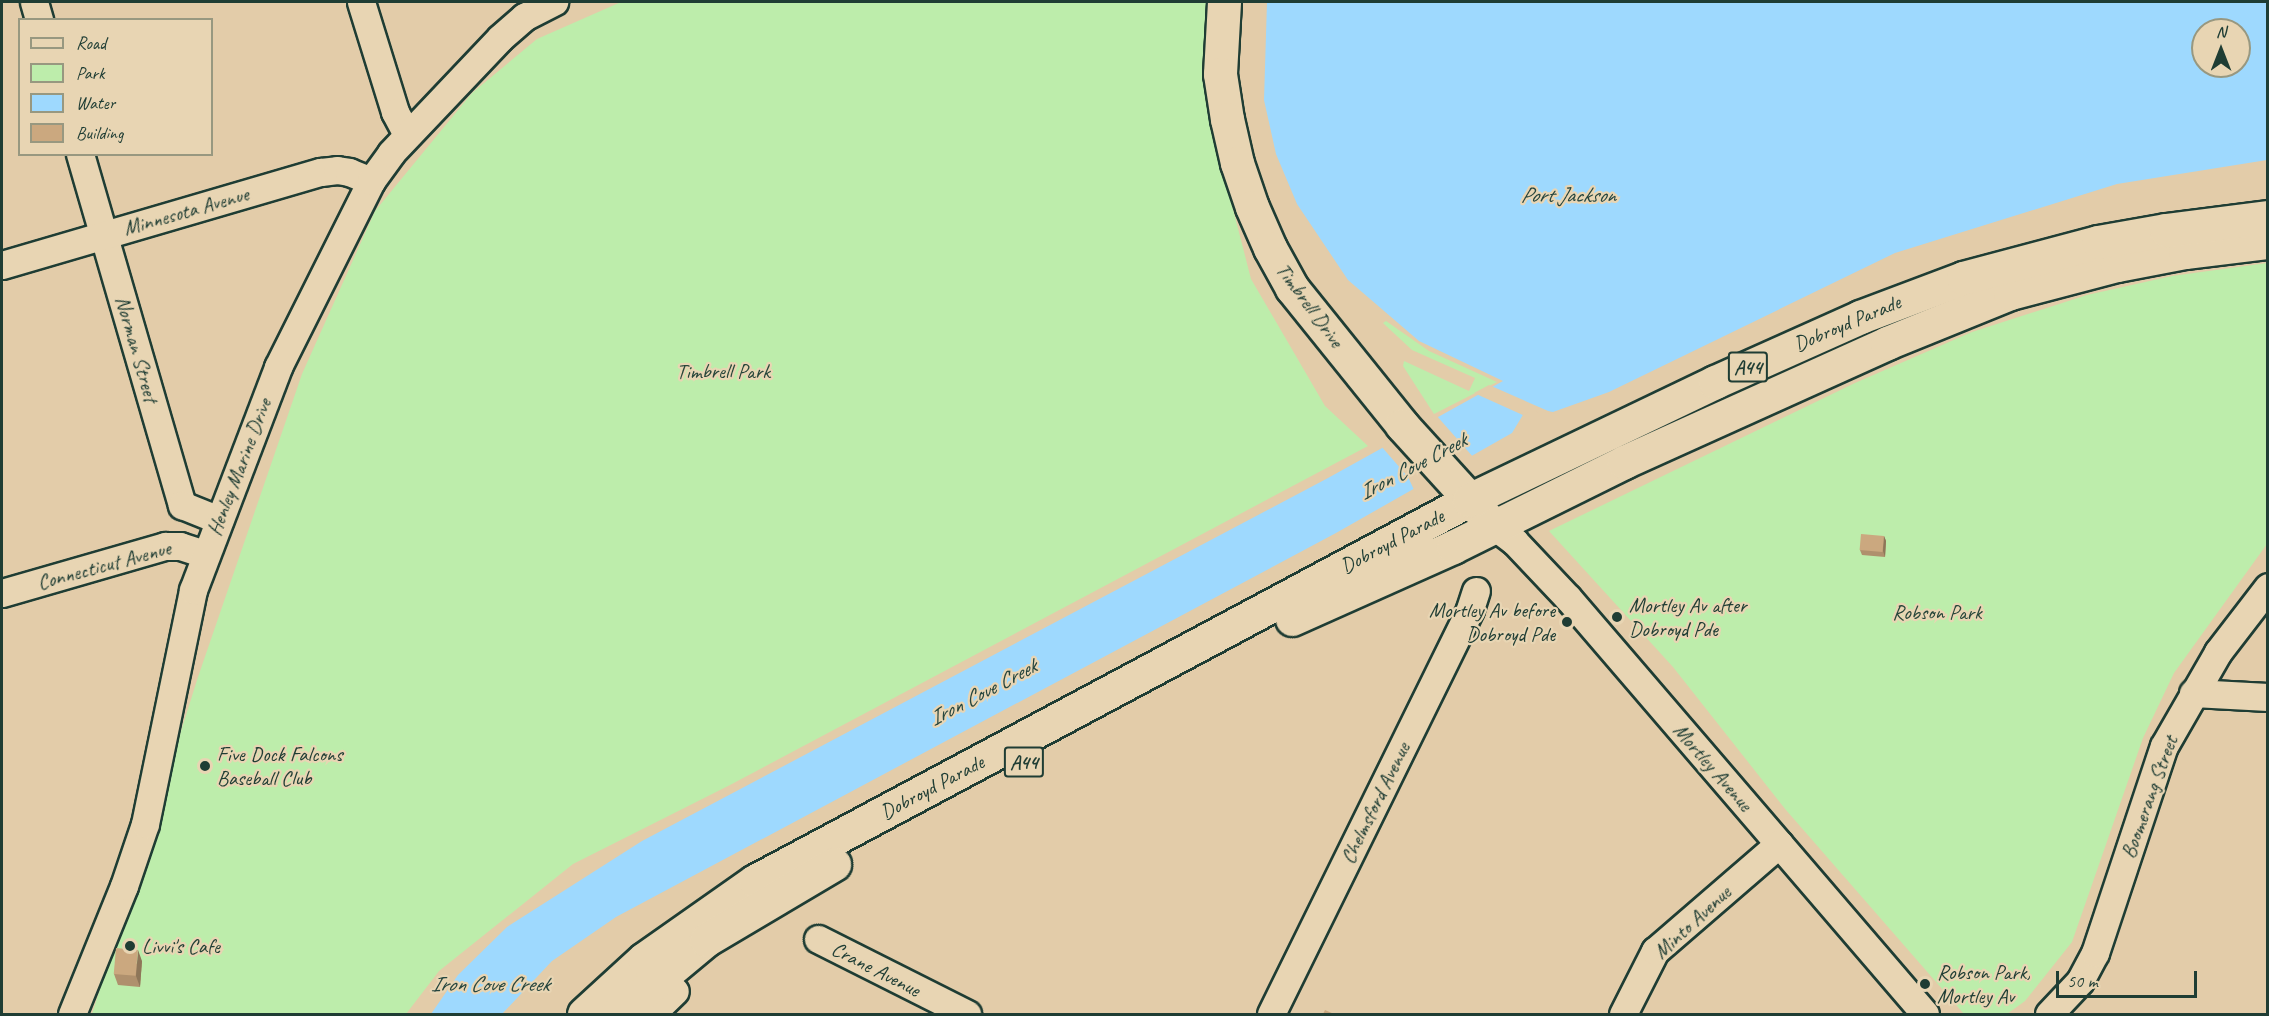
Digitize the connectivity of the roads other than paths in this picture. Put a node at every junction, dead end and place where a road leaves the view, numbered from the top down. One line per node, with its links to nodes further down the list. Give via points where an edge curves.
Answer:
1 (34, 2): 5 (street)
2 (361, 2): 6 (street, via 395,112)
3 (554, 2): 6 (street, Henley Marine Drive, via 524,17 500,38)
4 (1224, 2): 13 (main road, Timbrell Drive, via 1220,74 1237,163 1252,207 1292,288 1402,425)
5 (38, 18)
6 (407, 135): 8 (street, Henley Marine Drive)
7 (81, 156): 10 (street, Norman Street)
8 (371, 181): 10 (street, Minnesota Avenue, via 349,172 321,172); 14 (street, Henley Marine Drive, via 278,367)
9 (2268, 217): 13 (main road, Dobroyd Parade / A44, via 2098,242 2037,256 1909,296)
10 (104, 234): 12 (street, Minnesota Avenue); 14 (street, Norman Street, via 182,505)
11 (2268, 242): 15 (main road, Dobroyd Parade / A44, via 2117,265 2010,293 1887,343 1624,462)
12 (2, 265)
13 (1460, 490): 15 (main road, Timbrell Drive); 26 (main road, Dobroyd Parade / A44, via 755,881 644,959)
14 (219, 520): 16 (street, Henley Marine Drive)
15 (1494, 526): 22 (street, Mortley Avenue, via 1548,575); 27 (main road, Dobroyd Parade / A44, via 1309,610 795,885 706,940)
16 (205, 554): 19 (street, Connecticut Avenue, via 165,546); 25 (street, Henley Marine Drive, via 193,590 145,824)
17 (2268, 587): 20 (street, Boomerang Street)
18 (1476, 591): 30 (street, Chelmsford Avenue)
19 (2, 593)
20 (2193, 693): 21 (street); 33 (street, Boomerang Street, via 2152,776 2095,953 2080,981)
21 (2268, 697)
22 (1779, 844): 31 (street, Minto Avenue, via 1655,951); 32 (street, Mortley Avenue)
23 (818, 939): 29 (street, Crane Avenue)
24 (675, 991): 28 (street)
25 (72, 1014)
26 (584, 1014)
27 (617, 1014)
28 (651, 1014)
29 (967, 1014)
30 (1270, 1014)
31 (1623, 1014)
32 (1925, 1014)
33 (2049, 1014)

